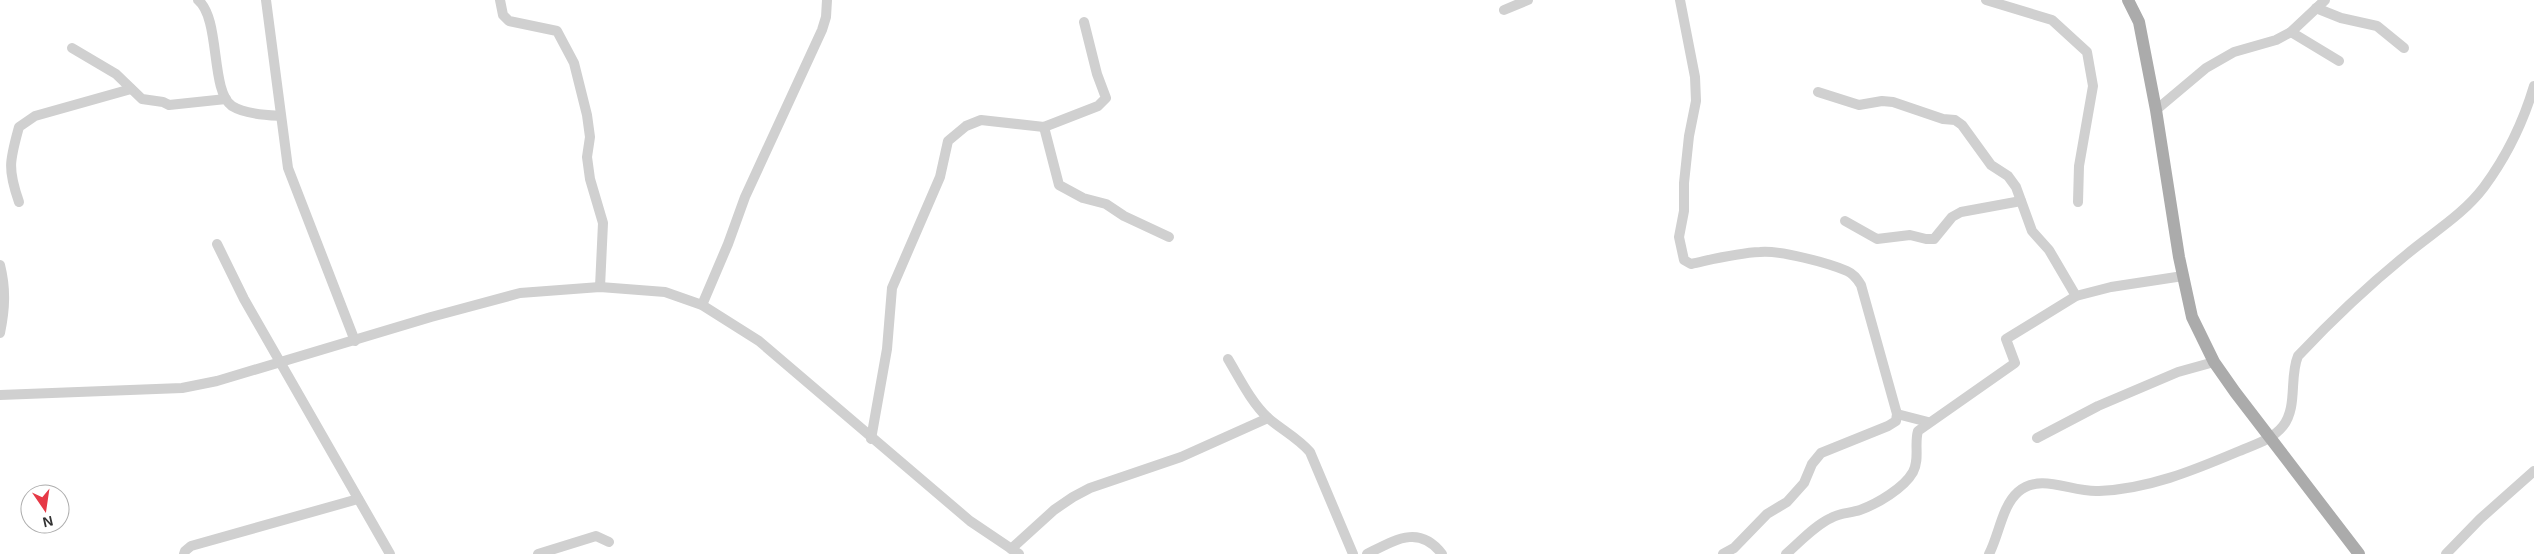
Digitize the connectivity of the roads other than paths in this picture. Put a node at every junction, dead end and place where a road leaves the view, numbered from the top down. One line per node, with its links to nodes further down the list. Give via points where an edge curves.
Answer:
1 (198, 0): 20 (street, via 209,16)
2 (266, 0): 22 (street)
3 (500, 0): 32 (street, via 503,16 510,21 557,31 574,63 590,137 587,157 591,185 603,223)
4 (827, 0): 34 (street, via 822,30 745,197)
5 (1528, 0): 11 (street)
6 (1680, 0): 41 (street, via 1695,77 1696,101 1684,183 1680,237 1684,260 1691,264 1762,251 1805,258 1848,272 1861,285)
7 (1986, 0): 26 (street, via 2052,20 2087,52 2093,86 2079,166)
8 (2128, 0): 21 (main road, via 2138,22)
9 (2325, 0): 10 (street)
10 (2316, 8): 13 (street); 15 (street, via 2341,18 2377,26)
11 (1504, 10)
12 (1084, 22): 23 (street, via 1106,98 1098,106)
13 (2291, 32): 16 (street); 21 (street, via 2276,40 2234,52 2206,68)
14 (72, 48): 18 (street, via 116,74)
15 (2404, 48)
16 (2339, 61)
17 (2534, 86): 45 (street, via 2524,119 2483,189 2459,214 2386,272 2298,356 2292,368 2289,415)
18 (131, 89): 20 (street, via 142,99 169,106); 25 (street, via 36,116 20,127 9,164)
19 (1818, 92): 24 (street, via 1859,105 1893,102 1943,119 1956,120 1991,165 2008,176)
20 (226, 99): 22 (street, via 232,106 257,114)
21 (2156, 110): 31 (main road)
22 (281, 116): 36 (street, via 291,177)
23 (1044, 127): 28 (street, via 1059,185 1083,198 1106,204); 46 (street, via 981,120 966,126 948,141 940,177 892,288 887,348)
24 (2022, 201): 27 (street, via 1961,212 1952,217 1938,236 1926,240 1910,235 1877,239); 33 (street, via 2032,231 2048,250)
25 (19, 202)
26 (2078, 202)
27 (1844, 222)
28 (1169, 237)
29 (217, 244): 39 (street, via 244,300)
30 (0, 266): 35 (street, via 6,309)
31 (2183, 276): 33 (street); 38 (main road, via 2192,317)
32 (600, 287): 34 (street, via 665,292); 36 (street, via 520,293)
33 (2076, 296): 43 (street, via 2006,339 2015,364)
34 (702, 305): 46 (street, via 759,342)
35 (0, 333)
36 (355, 341): 39 (street)
37 (1228, 359): 42 (street)
38 (2214, 362): 44 (street, via 2178,372 2098,406); 45 (main road)
39 (282, 363): 40 (street, via 182,388); 50 (street)
40 (0, 395)
41 (1897, 414): 43 (street); 59 (street, via 1896,421 1888,426 1821,453 1804,483 1787,502 1767,514 1734,548)
42 (1268, 418): 52 (street, via 1181,457 1073,496 1054,510); 56 (street, via 1310,452)
43 (1928, 422): 60 (street, via 1918,431 1916,462 1904,482 1862,509 1833,516)
44 (2037, 438)
45 (2270, 438): 61 (street, via 2185,474 2150,484 2092,492 2044,482 2026,487 2009,503); 62 (main road)
46 (872, 439): 52 (street, via 970,521)
47 (2534, 471): 49 (street)
48 (2534, 484): 49 (street)
49 (2518, 486): 63 (street)
50 (358, 499): 53 (street, via 191,546); 54 (street)
51 (609, 542): 55 (street, via 596,536)
52 (1015, 551)
53 (184, 554)
54 (390, 554)
55 (538, 554)
56 (1353, 554)
57 (1368, 554): 58 (street, via 1402,538 1418,536 1435,544)
58 (1442, 554)
59 (1723, 554)
60 (1786, 554)
61 (1989, 554)
62 (2359, 554)
63 (2446, 554)

